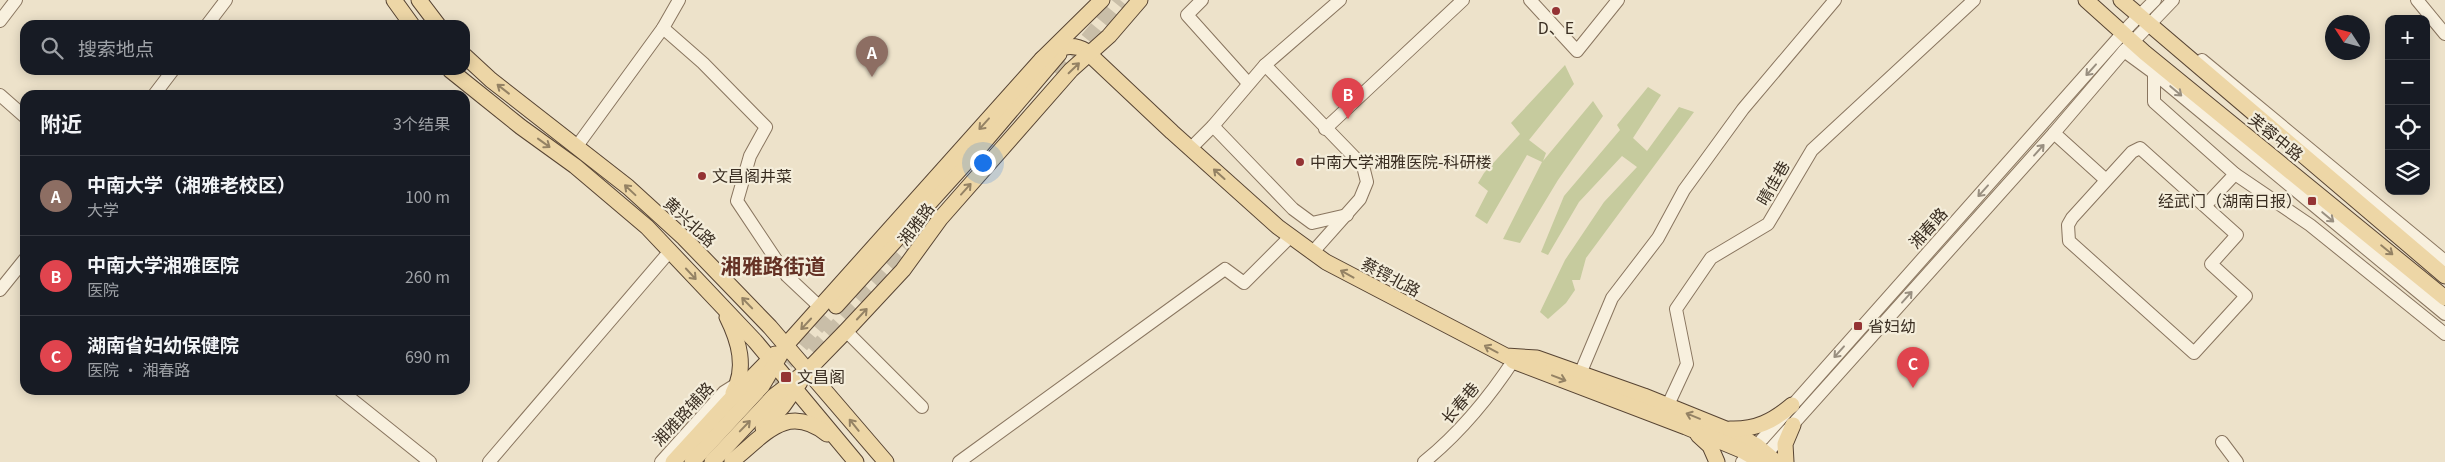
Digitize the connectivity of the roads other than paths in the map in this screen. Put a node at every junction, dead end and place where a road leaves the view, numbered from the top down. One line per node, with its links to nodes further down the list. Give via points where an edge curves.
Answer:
1 (16, 0): 25 (street)
2 (226, 0): 22 (street)
3 (394, 0): 23 (main road)
4 (419, 0): 24 (main road)
5 (679, 0): 26 (street)
6 (1102, 0): 20 (main road, 湘雅路)
7 (1140, 0): 31 (main road, 湘雅路)
8 (1340, 0): 34 (street)
9 (1462, 0): 43 (street)
10 (1530, 0): 11 (street, via 1577,51)
11 (1618, 0)
12 (1835, 0): 69 (street, via 1743,109 1684,190 1658,238 1612,298)
13 (1974, 0): 76 (street, 晴佳巷, via 1812,150 1768,224 1711,258 1676,309 1687,364)
14 (2086, 0): 28 (main road, 芙蓉中路)
15 (2121, 0): 21 (main road, 芙蓉中路)
16 (2155, 0): 21 (street)
17 (2173, 0): 21 (street)
18 (2417, 0): 27 (street)
19 (1198, 1): 38 (street, via 1187,15)
20 (1087, 17): 29 (main road, 湘雅路); 32 (main road, 湘雅路)
21 (2147, 19): 28 (street, 湘春路); 54 (street, 芙蓉中路); 56 (main road, 芙蓉中路)
22 (211, 20)
23 (408, 20)
24 (434, 20)
25 (0, 21)
26 (663, 28): 45 (street); 60 (street, via 766,127 750,156 737,201 787,276)
27 (2445, 34)
28 (2127, 42): 30 (main road, 芙蓉中路); 35 (street); 44 (street, 湘春路); 74 (street, 湘春路, one-way to 74)
29 (1064, 47): 31 (main road, 蔡锷北路, via 1081,48); 32 (main road); 60 (main road, 湘雅路, via 967,161)
30 (2145, 52): 35 (main road); 58 (main road, 芙蓉中路, one-way to 58)
31 (1090, 54): 46 (main road, 蔡锷北路); 62 (main road, 湘雅路, one-way to 31, via 903,270 946,212 1071,70)
32 (1042, 59): 60 (main road, 湘雅路, one-way to 60)
33 (470, 61): 45 (main road, 黄兴北路, one-way to 33)
34 (1265, 65): 38 (street); 43 (street)
35 (2154, 73): 47 (street, via 2154,102); 61 (street, one-way to 61)
36 (169, 75): 39 (street)
37 (456, 75): 52 (main road, 黄兴北路, one-way to 52, via 602,188)
38 (1248, 83): 42 (street)
39 (158, 90)
40 (0, 94): 41 (street)
41 (20, 112)
42 (1213, 126): 46 (street); 50 (street, via 1293,209 1312,223)
43 (1325, 129): 50 (street, via 1363,166 1367,182 1360,200)
44 (2054, 133): 48 (street); 78 (street, 湘春路, one-way to 44)
45 (577, 146): 64 (main road, 黄兴北路, one-way to 45, via 684,238)
46 (1190, 149): 51 (main road, 蔡锷北路, one-way to 46)
47 (2235, 174): 49 (street); 63 (street, via 2310,226)
48 (2106, 180): 49 (street, via 2132,152 2140,148); 49 (street, via 2072,218 2068,225 2069,241 2194,353 2246,296 2211,264 2237,235)
49 (2206, 205)
50 (1347, 215): 53 (street)
51 (1290, 236): 53 (main road, 蔡锷北路); 95 (street, via 1244,283 1225,270)
52 (670, 251): 59 (main road, 黄兴北路, one-way to 59); 86 (street)
53 (1312, 253): 65 (main road, 蔡锷北路, one-way to 53)
54 (2445, 261)
55 (20, 265): 57 (street)
56 (2445, 276)
57 (0, 290)
58 (2445, 298)
59 (722, 307): 66 (main road, 黄兴北路); 70 (main road, via 740,352)
60 (824, 311): 64 (main road, 湘雅路, one-way to 64)
61 (2445, 314)
62 (846, 331): 67 (main road, 湘雅路); 77 (street)
63 (2445, 334)
64 (786, 345): 66 (main road, 湘雅路); 67 (main road, 黄兴北路)
65 (1514, 360): 69 (main road, 蔡锷北路, via 1537,358); 79 (main road, 蔡锷北路, one-way to 79); 96 (street, 长春巷, via 1478,410)
66 (772, 362): 68 (main road, 湘雅路); 71 (main road, 黄兴北路); 89 (main road, via 762,386)
67 (808, 370): 71 (main road, 湘雅路); 94 (main road, 黄兴北路, one-way to 67)
68 (755, 373): 70 (street, 湘雅路辅路); 73 (main road, 湘雅路)
69 (1580, 374): 76 (main road, 蔡锷北路)
70 (737, 384): 73 (main road); 87 (street, 湘雅路辅路, via 724,392)
71 (793, 386): 75 (main road); 83 (main road, 黄兴北路); 90 (main road, 湘雅路, one-way to 71, via 774,396)
72 (346, 395): 85 (street)
73 (728, 402): 88 (main road, 湘雅路)
74 (1792, 405): 80 (main road, via 1757,427); 84 (street, 湘春路)
75 (783, 406): 81 (street); 91 (main road)
76 (1668, 406): 80 (main road, 蔡锷北路, one-way to 76)
77 (922, 407)
78 (1793, 425): 84 (street, 湘春路); 98 (main road, via 1785,444)
79 (1686, 427): 84 (main road, 蔡锷北路); 97 (main road, via 1710,446)
80 (1726, 429): 84 (main road, 蔡锷北路)
81 (760, 439): 83 (main road, via 780,424 796,420 814,425); 91 (main road); 92 (street)
82 (2222, 442): 99 (street)
83 (846, 450): 93 (main road, 黄兴北路)
84 (1759, 458)
85 (430, 462)
86 (489, 462)
87 (661, 462)
88 (673, 462)
89 (692, 462)
90 (712, 462)
91 (731, 462)
92 (743, 462)
93 (856, 462)
94 (886, 462)
95 (959, 462)
96 (1424, 462)
97 (1717, 462)
98 (1786, 462)
99 (2237, 462)

